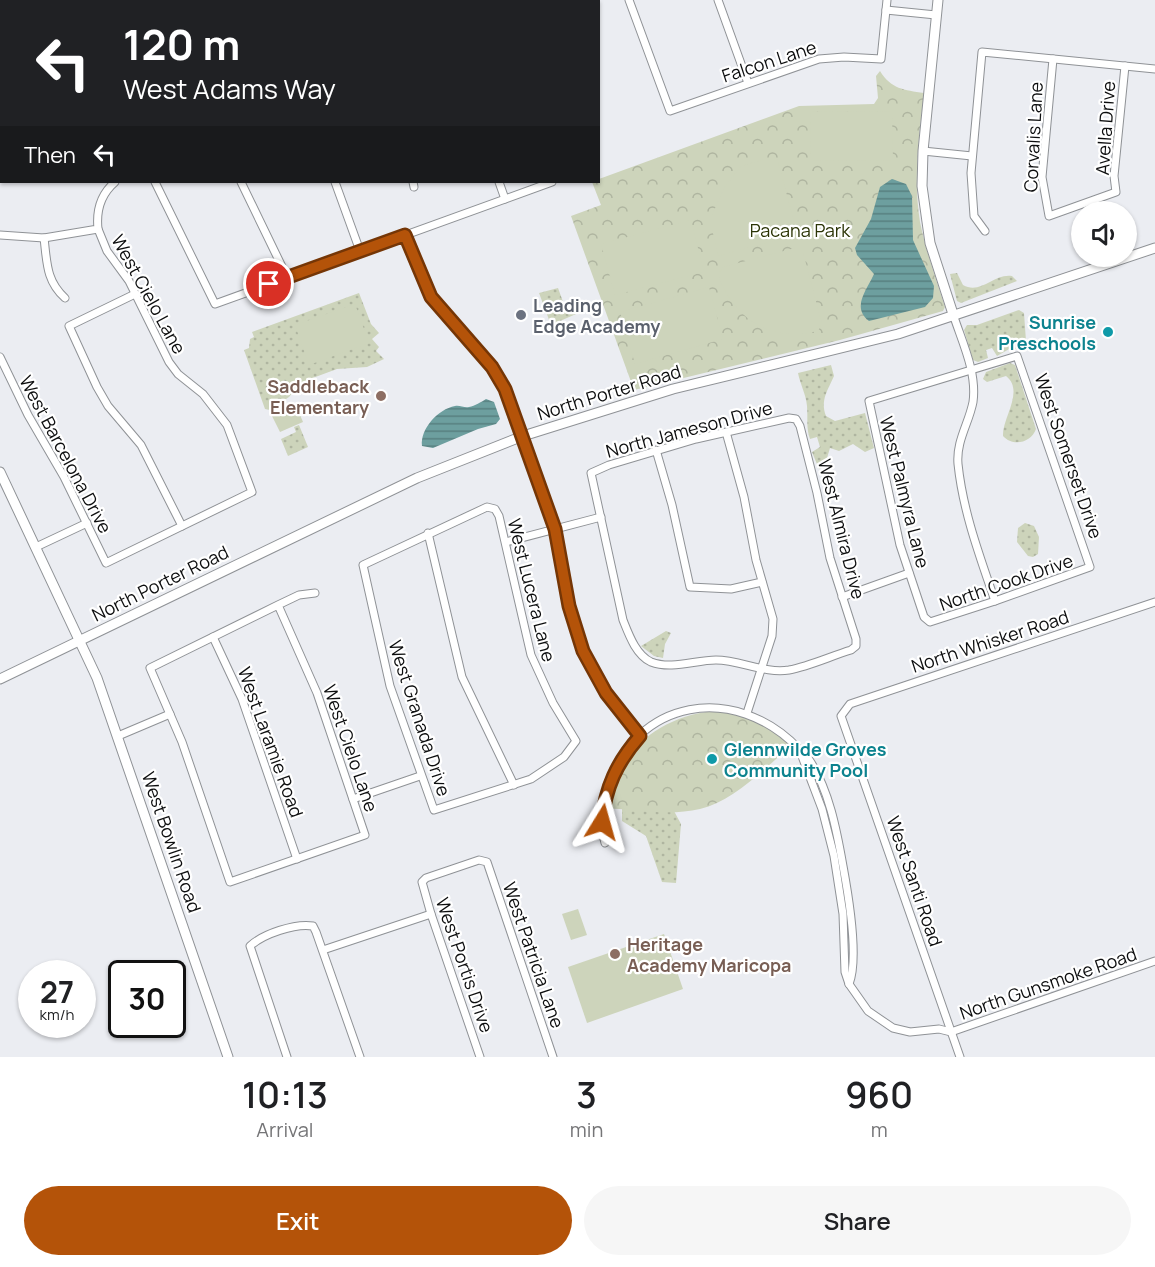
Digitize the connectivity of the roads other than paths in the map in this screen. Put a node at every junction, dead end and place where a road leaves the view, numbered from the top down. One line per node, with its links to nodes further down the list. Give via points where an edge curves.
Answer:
1 (629, 0): 10 (street, Falcon Lane, via 670,111)
2 (718, 0): 10 (street)
3 (887, 0): 5 (street)
4 (938, 0): 6 (street)
5 (886, 10): 6 (street); 10 (street, Falcon Lane, via 881,59 819,59)
6 (936, 15): 11 (street)
7 (1053, 59): 8 (street); 12 (street, via 982,52); 19 (street, Corvalis Lane, via 1042,177 1049,216)
8 (1125, 66): 9 (street); 19 (street, Avella Drive, via 1114,176)
9 (1155, 69)
10 (748, 83)
11 (923, 151): 12 (street); 31 (street, via 926,225)
12 (972, 156): 22 (street, via 974,216)
13 (114, 183): 21 (street, via 99,206)
14 (155, 183): 28 (street, via 215,304)
15 (241, 183): 28 (street)
16 (335, 183): 27 (street)
17 (499, 183): 20 (street)
18 (549, 183): 20 (street)
19 (1116, 192)
20 (505, 198): 24 (street)
21 (98, 229): 25 (street); 29 (street, West Cielo Lane)
22 (985, 231)
23 (0, 235): 25 (street)
24 (405, 235): 27 (street); 36 (street, via 431,297 498,376)
25 (44, 238): 30 (street, via 53,288)
26 (1155, 248): 31 (street, North Porter Road)
27 (360, 251): 28 (street)
28 (287, 277)
29 (135, 294): 41 (street, via 69,326 97,387 141,445); 41 (street, West Cielo Lane, via 168,362 220,414 252,492)
30 (65, 298)
31 (954, 317): 33 (street); 36 (street, North Porter Road, via 851,347 663,391)
32 (0, 359): 40 (street, West Barcelona Drive)
33 (971, 370): 46 (street, West Somerset Drive, via 1017,356); 47 (street, West Palmyra Lane, via 869,401); 51 (street, via 972,403 960,440 958,463 971,532)
34 (796, 419): 35 (street, North Jameson Drive); 50 (street, West Almira Drive)
35 (726, 432): 37 (street, North Jameson Drive); 48 (street)
36 (523, 436): 42 (street); 56 (street, North Porter Road, via 417,478)
37 (656, 450): 39 (street, North Jameson Drive, via 591,472); 48 (street, via 690,587 731,589)
38 (0, 472): 45 (street, West Bowlin Road)
39 (601, 517): 42 (street); 57 (street, via 623,620 640,653 650,661 673,665 728,661)
40 (87, 523): 41 (street, West Barcelona Drive, via 106,563); 45 (street)
41 (183, 526)
42 (555, 529): 44 (street); 63 (street, via 569,606 583,651 606,693)
43 (428, 533): 44 (street, West Lucera Lane, via 487,507 495,509); 64 (street, West Granada Drive, via 363,564 388,679); 65 (street, via 462,677)
44 (506, 542): 65 (street, West Lucera Lane, via 531,655 576,741 564,757 543,773)
45 (36, 547): 56 (street, West Bowlin Road)
46 (1090, 567): 51 (street, North Cook Drive)
47 (909, 573): 50 (street); 54 (street, West Palmyra Lane, via 924,617)
48 (762, 582): 57 (street, via 773,628)
49 (315, 594): 53 (street, via 299,595)
50 (842, 597): 57 (street, West Almira Drive, via 856,646 789,670)
51 (995, 602): 54 (street, North Cook Drive)
52 (1155, 602): 61 (street, North Whisker Road, via 850,704)
53 (278, 605): 55 (street); 66 (street, West Cielo Lane, via 316,693)
54 (930, 622)
55 (213, 637): 60 (street, via 150,668); 68 (street, West Laramie Road, via 242,699)
56 (81, 639): 58 (street, North Porter Road); 62 (street, West Bowlin Road)
57 (762, 668): 59 (street)
58 (0, 679)
59 (747, 713): 63 (street, via 722,708 695,709 669,717); 73 (street, via 778,729 800,751 822,808 843,914 849,984 868,1011 893,1028)
60 (171, 714): 62 (street); 68 (street, via 230,882)
61 (841, 716): 73 (street, West Santi Road)
62 (118, 736): 74 (street, West Bowlin Road)
63 (640, 736): 67 (street, via 619,762 609,784 602,822)
64 (420, 776): 65 (street, West Granada Drive, via 434,810); 66 (street)
65 (514, 785)
66 (353, 799): 68 (street, West Cielo Lane, via 365,835)
67 (605, 843)
68 (297, 859)
69 (422, 882): 70 (street, West Portis Drive); 78 (street, West Patricia Lane, via 479,860 487,862)
70 (431, 914): 71 (street); 77 (street, West Portis Drive)
71 (323, 950): 75 (street, via 313,926 303,924 249,946); 76 (street)
72 (1155, 961): 73 (street, North Gunsmoke Road)
73 (951, 1032): 79 (street, West Santi Road)
74 (228, 1057)
75 (287, 1057)
76 (360, 1057)
77 (480, 1057)
78 (553, 1057)
79 (960, 1057)

